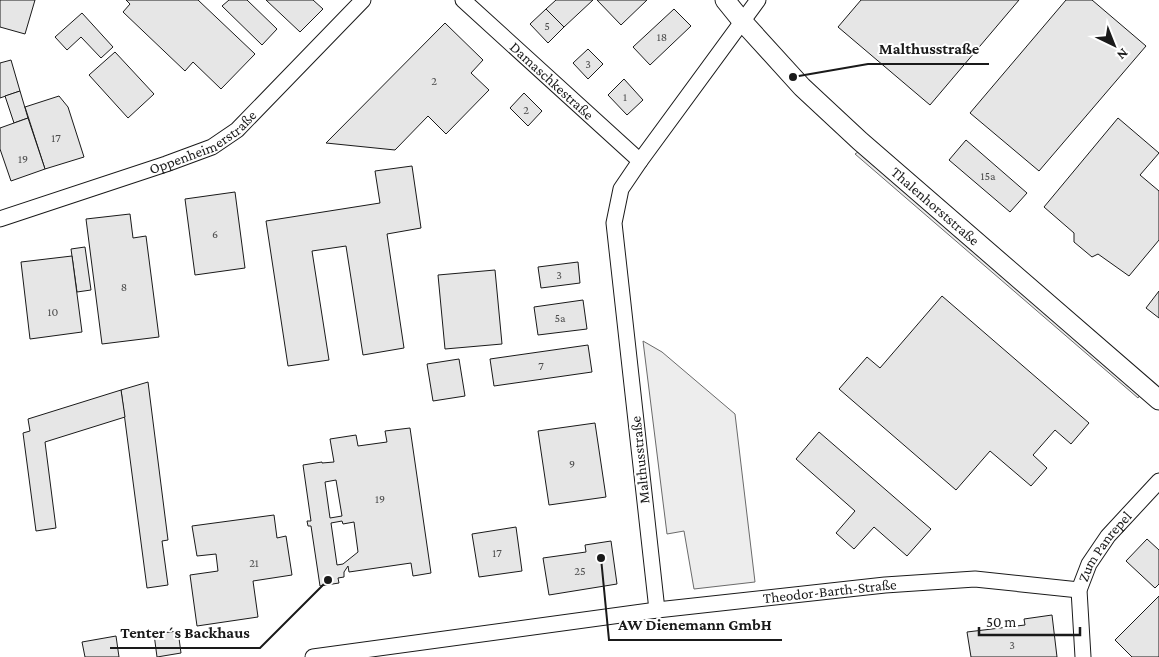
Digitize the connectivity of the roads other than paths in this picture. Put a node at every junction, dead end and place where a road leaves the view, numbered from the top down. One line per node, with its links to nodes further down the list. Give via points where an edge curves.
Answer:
1 (363, 0): 7 (street, Oppenheimerstraße, via 237,130 212,147)
2 (463, 0): 6 (street, Damaschkestraße)
3 (725, 0): 5 (main road, Thalenhorststraße)
4 (758, 0): 5 (street, Malthusstraße)
5 (742, 21): 6 (street, Malthusstraße); 8 (main road, Thalenhorststraße, via 802,87 860,141)
6 (640, 161): 11 (street, Malthusstraße, via 621,189 614,223)
7 (0, 219)
8 (1159, 400)
9 (1159, 481): 10 (street, Zum Panrepel, via 1108,536 1089,564)
10 (1079, 590): 11 (street, Theodor-Barth-Straße, via 975,579 885,585); 13 (street, Zum Panrepel)
11 (657, 610): 12 (street, Theodor-Barth-Straße)
12 (313, 657)
13 (1083, 657)

